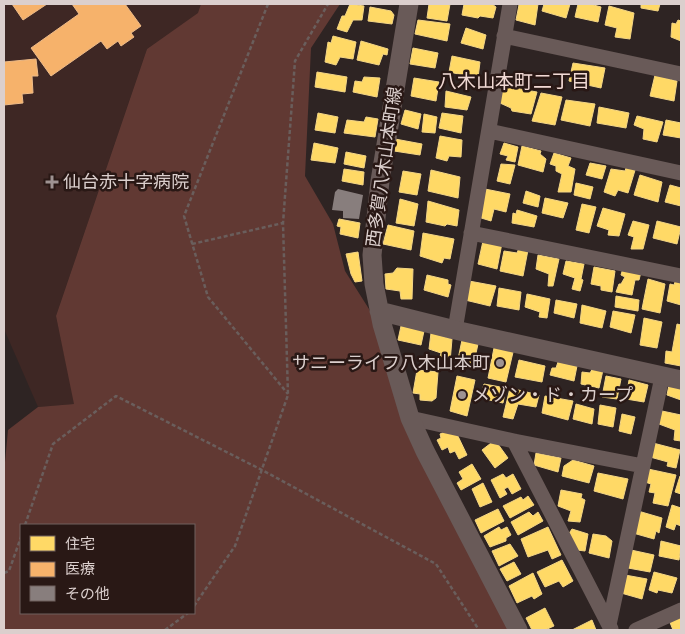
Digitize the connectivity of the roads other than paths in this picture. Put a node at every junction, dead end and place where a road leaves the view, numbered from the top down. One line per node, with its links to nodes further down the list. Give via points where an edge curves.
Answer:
1 (409, 4): 9 (street, 西多賀八木山本町線, via 375,216 372,255)
2 (510, 4): 3 (street)
3 (504, 36): 4 (street); 5 (street)
4 (681, 74)
5 (489, 131): 6 (street); 7 (street)
6 (681, 173)
7 (471, 233): 8 (street); 10 (street)
8 (681, 276)
9 (380, 312): 10 (street); 13 (street, 西多賀八木山本町線)
10 (455, 330): 11 (street)
11 (662, 377): 12 (street); 15 (street)
12 (681, 380)
13 (410, 418): 14 (street); 18 (street, 西多賀八木山本町線)
14 (514, 442): 15 (street); 17 (street)
15 (643, 466): 17 (street)
16 (681, 610): 19 (street)
17 (610, 628)
18 (518, 630)
19 (636, 630)

